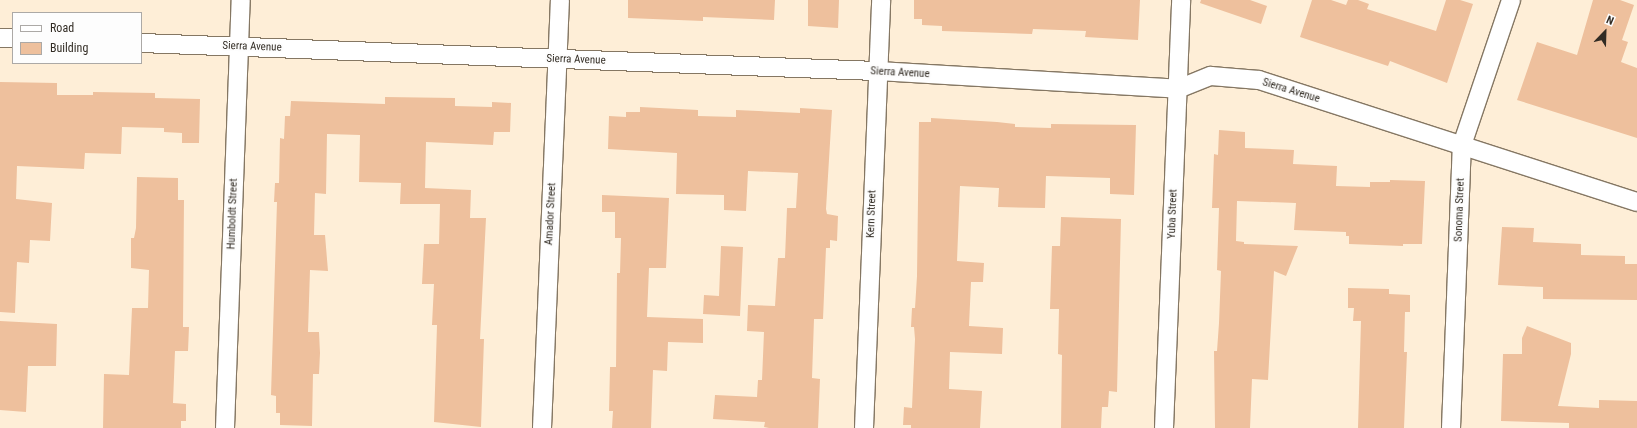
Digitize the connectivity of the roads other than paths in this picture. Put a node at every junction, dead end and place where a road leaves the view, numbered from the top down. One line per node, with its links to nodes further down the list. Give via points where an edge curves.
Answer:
1 (242, 0): 9 (street, Humboldt Street)
2 (560, 0): 10 (street, Amador Street)
3 (881, 0): 11 (street, Kern Street)
4 (1181, 0): 12 (street, Yuba Street)
5 (1511, 0): 13 (street, Sonoma Street)
6 (0, 38): 7 (street)
7 (12, 38)
8 (142, 43): 9 (street, Sierra Avenue)
9 (240, 47): 10 (street, Sierra Avenue); 15 (street, Humboldt Street)
10 (558, 59): 11 (street, Sierra Avenue); 16 (street, Amador Street)
11 (878, 71): 12 (street, Sierra Avenue); 17 (street, Kern Street)
12 (1178, 89): 13 (street, Sierra Avenue, via 1211,76 1259,80); 18 (street, Yuba Street)
13 (1462, 145): 14 (street, Sierra Avenue); 19 (street, Sonoma Street)
14 (1637, 202)
15 (225, 428)
16 (542, 428)
17 (864, 428)
18 (1164, 428)
19 (1451, 428)

